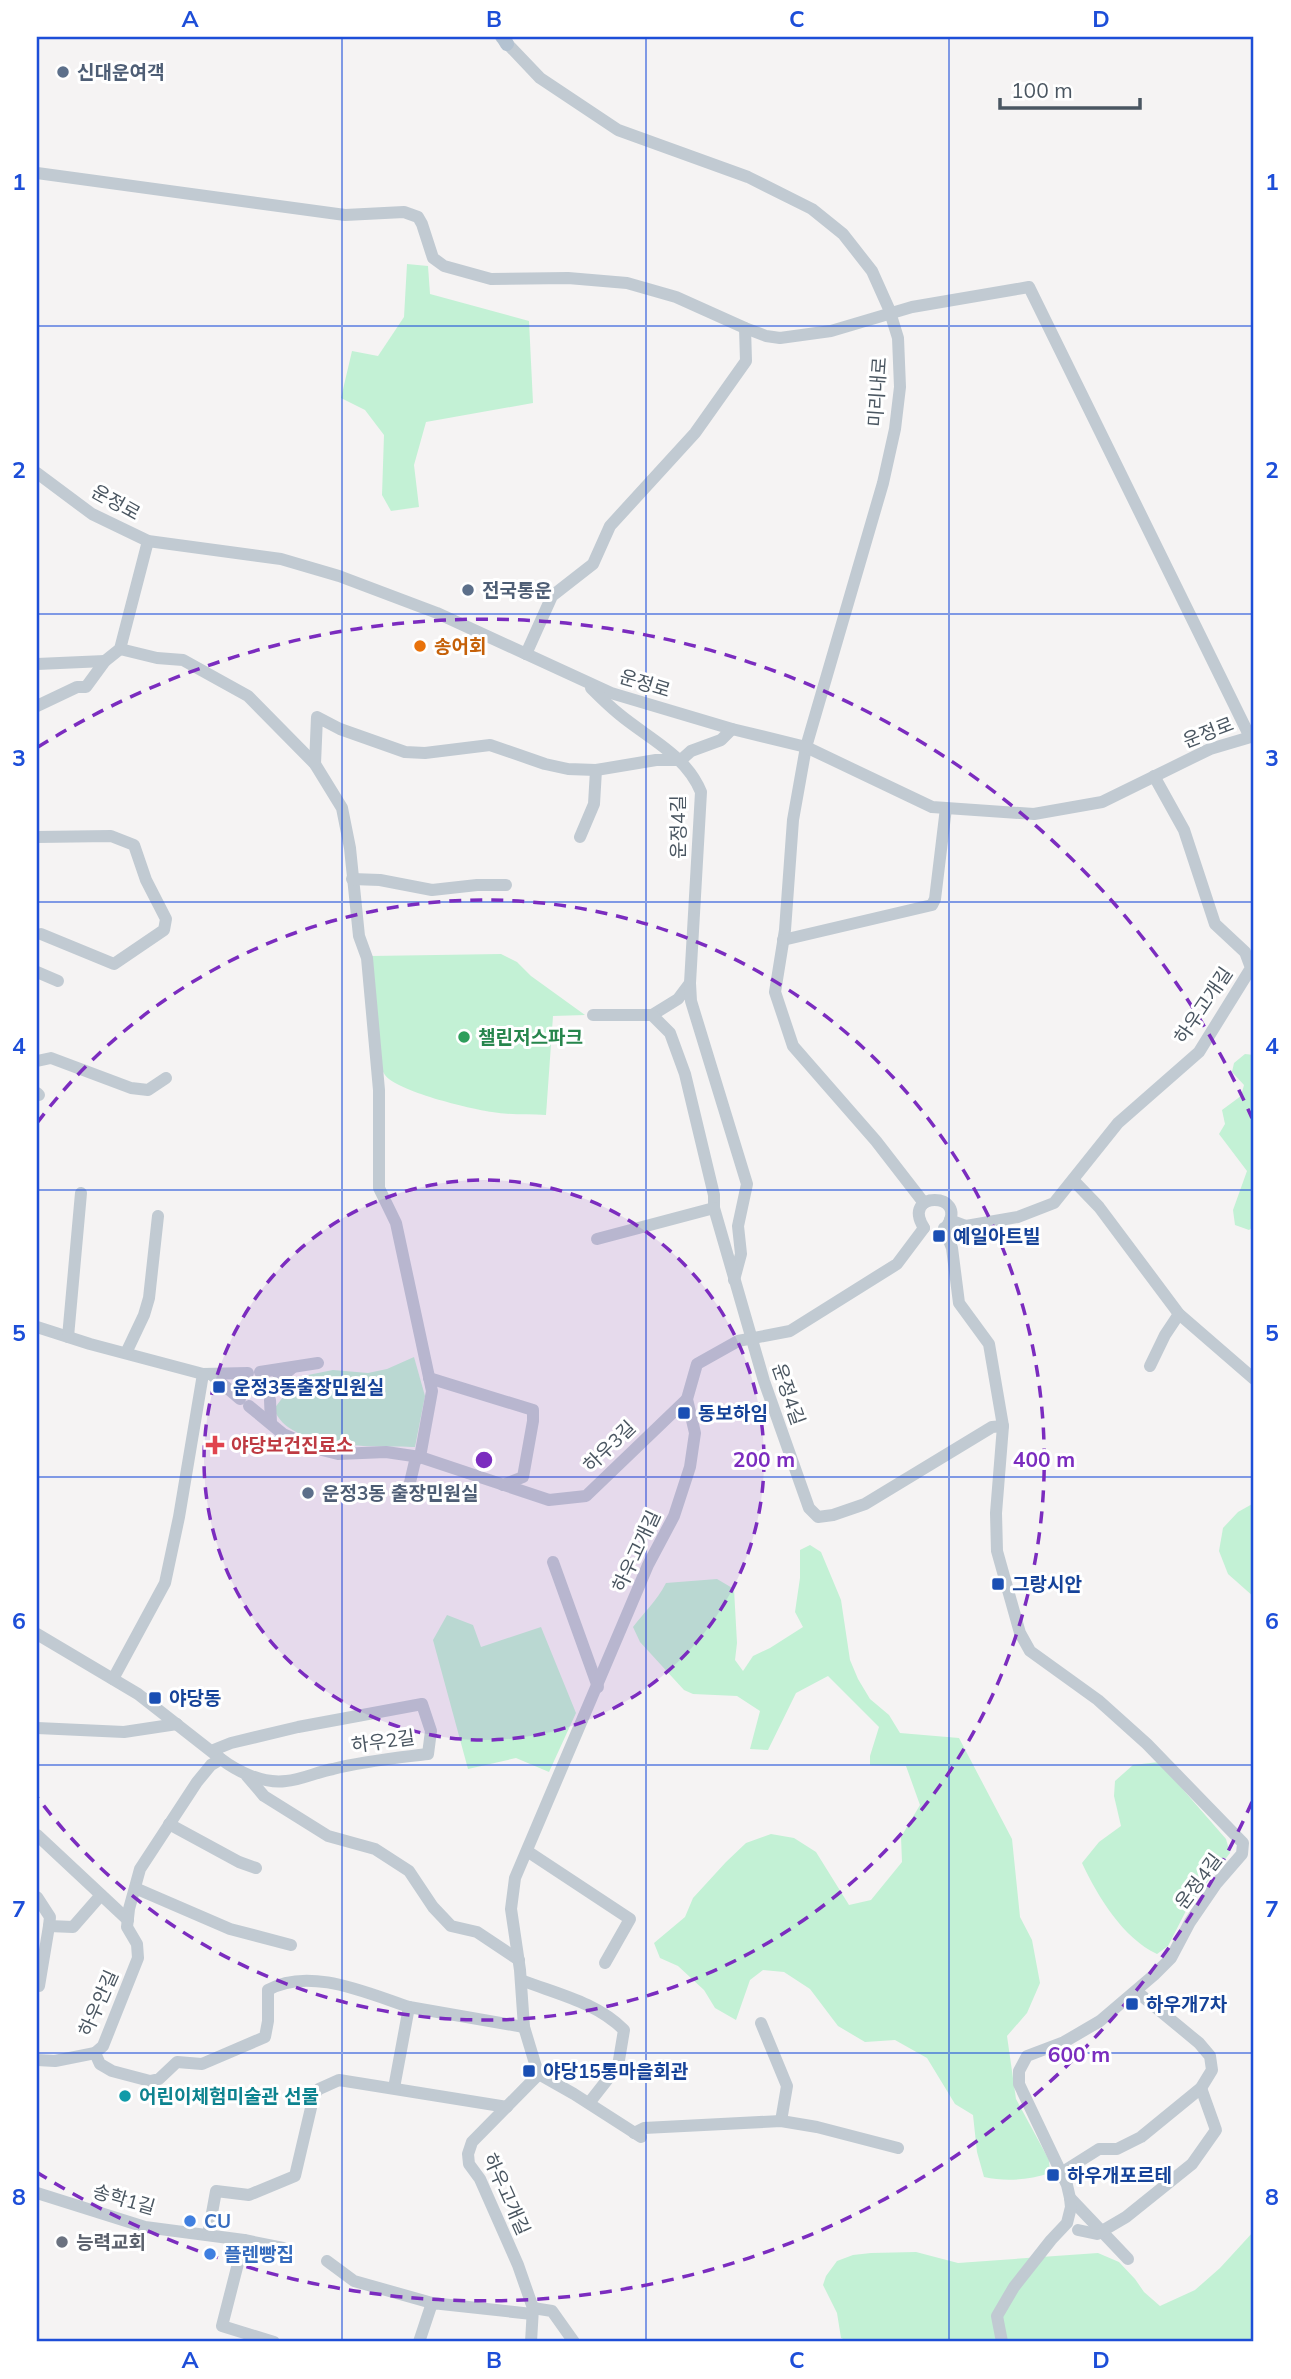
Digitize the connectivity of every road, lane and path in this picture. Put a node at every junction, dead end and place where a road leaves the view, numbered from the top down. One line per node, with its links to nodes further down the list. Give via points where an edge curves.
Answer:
1 (504, 39): 3 (street, 미리내로, via 540,78 618,130 748,177 812,209 843,234 872,271)
2 (37, 173): 4 (street, via 345,215 404,212 418,217 433,258 444,266 491,279 626,283 676,297)
3 (891, 313): 4 (street, via 794,337 766,336); 14 (street, via 1029,287); 15 (street, 미리내로, via 900,374 895,429)
4 (745, 328): 8 (street, via 746,361 695,433 610,526 593,564 552,596)
5 (40, 480): 6 (street, 운정로, via 92,514)
6 (148, 541): 7 (street); 8 (street, 운정로, via 281,559 339,576 437,613)
7 (120, 649): 9 (street); 17 (street, via 183,660 226,682 248,696)
8 (526, 654): 11 (street, 운정로)
9 (105, 661): 10 (street); 12 (street, via 86,687)
10 (37, 664)
11 (583, 680): 13 (street, 운정로, via 611,693); 16 (street, 운정4길)
12 (37, 706)
13 (732, 729): 15 (street, 운정로); 16 (street, via 721,740 691,751)
14 (1252, 736): 19 (street, 운정로, via 1210,749)
15 (806, 747): 20 (street, 운정로, via 932,807); 26 (street, 미리내로, via 793,820)
16 (681, 760): 18 (street); 30 (street, 운정4길, via 701,792)
17 (315, 764): 18 (street, via 317,717 405,752 490,745 545,764); 23 (street, via 342,808)
18 (596, 769): 22 (street, via 594,804)
19 (1154, 776): 20 (street, 운정로, via 1102,802 1034,814); 27 (street, 하우고개길, via 1184,830 1215,924 1245,952)
20 (946, 808): 26 (street, via 932,905)
21 (37, 837): 25 (street, via 111,836 134,845 166,919 164,930 114,964)
22 (580, 837)
23 (353, 879): 24 (street, via 432,890); 53 (street, via 359,936 367,958 377,1077 379,1188 396,1223)
24 (506, 885)
25 (41, 934)
26 (783, 940): 37 (street, 미리내로, via 775,992 793,1046)
27 (1253, 967): 35 (street, 하우고개길, via 1199,1052 1118,1123)
28 (37, 972): 29 (street)
29 (58, 981)
30 (690, 983): 31 (street, via 678,999); 43 (street, 운정4길, via 691,1001 747,1184)
31 (652, 1015): 32 (street); 38 (street, 운정4길, via 670,1033 685,1074)
32 (593, 1016)
33 (37, 1061): 34 (street, via 51,1058 131,1088 148,1090)
34 (166, 1078)
35 (1073, 1180): 40 (street, 하우고개길, via 1054,1203 1018,1217 966,1226); 44 (street)
36 (81, 1193): 46 (street)
37 (924, 1203): 40 (street, via 932,1199 947,1204 951,1212); 41 (street, via 919,1220)
38 (715, 1208): 42 (street); 43 (street, 운정4길)
39 (158, 1216): 48 (street, via 149,1298)
40 (947, 1224): 41 (street, 하우고개길, via 937,1231); 59 (street, 운정4길, via 959,1303 989,1344)
41 (925, 1228): 47 (street, via 897,1264 790,1331)
42 (597, 1239)
43 (734, 1281): 47 (street, 운정4길)
44 (1179, 1314): 50 (street); 54 (street)
45 (37, 1327): 46 (street, 하우3길)
46 (68, 1337): 48 (street, 하우3길)
47 (750, 1338): 56 (street, via 738,1340 698,1364); 59 (street, 운정4길, via 809,1508 818,1517 865,1504 992,1427)
48 (126, 1353): 52 (street, 하우3길)
49 (318, 1363): 51 (street, 하우3길)
50 (1150, 1366)
51 (292, 1369): 52 (street, 하우3길); 55 (street, 하우3길)
52 (208, 1374): 58 (street, 하우3길); 65 (street, via 165,1583)
53 (429, 1378): 60 (street, via 432,1391); 61 (street, via 533,1410 523,1477)
54 (1254, 1379)
55 (273, 1384)
56 (687, 1399): 61 (street, 하우3길, via 586,1496 550,1500); 66 (street, 하우고개길, via 695,1433 690,1467 674,1516 648,1565)
57 (270, 1401): 58 (street)
58 (271, 1423): 60 (street, 하우3길, via 299,1442 338,1454 386,1452)
59 (1003, 1426): 85 (street, 운정4길, via 997,1551 1020,1633 1030,1651 1098,1700 1147,1744 1243,1843 1242,1854 1190,1922 1171,1958)
60 (420, 1457): 61 (street, 하우3길); 62 (street)
61 (503, 1485)
62 (408, 1491)
63 (552, 1562): 66 (street)
64 (37, 1634): 65 (street, 하우2길)
65 (113, 1679): 67 (street, 하우2길)
66 (598, 1687): 73 (street, 하우고개길)
67 (177, 1724): 68 (street, via 124,1732); 69 (street, 하우2길)
68 (37, 1728)
69 (216, 1755): 70 (street, 하우2길); 70 (street, 하우2길, via 231,1743 422,1704 431,1731 428,1754 355,1764 285,1782); 71 (street, 하우안길)
70 (245, 1773): 81 (street, via 264,1796 328,1836 375,1849 409,1871 451,1926 477,1932)
71 (169, 1824): 74 (street); 75 (street, 하우안길, via 140,1869)
72 (37, 1835): 76 (street)
73 (527, 1851): 81 (street, 하우고개길, via 511,1894); 82 (street, via 630,1919)
74 (256, 1868)
75 (135, 1888): 78 (street, 하우안길); 80 (street, via 230,1929)
76 (101, 1895): 78 (street); 79 (street, via 73,1927)
77 (37, 1897): 79 (street, via 50,1917)
78 (128, 1920): 89 (street, 하우안길, via 138,1958 103,2046)
79 (49, 1926): 84 (street)
80 (291, 1945)
81 (519, 1960): 83 (street, 하우고개길)
82 (606, 1963)
83 (521, 1980): 88 (street, 하우고개길); 94 (street, via 570,1996 612,2018 624,2030 618,2066)
84 (39, 1986)
85 (1136, 1991): 93 (street, via 1210,2056 1212,2070); 98 (street, 운정4길, via 1100,2021 1027,2056 1019,2071 1019,2084)
86 (410, 2007): 88 (street); 89 (street, 하우안길, via 328,1982 296,1982 268,1990 265,2037 202,2064 177,2062 159,2079 150,2081 113,2071 100,2064); 92 (street)
87 (761, 2023): 96 (street, via 788,2086)
88 (524, 2027): 91 (street, 하우고개길)
89 (95, 2053): 90 (street)
90 (37, 2060)
91 (537, 2073): 94 (street); 95 (street, 하우고개길)
92 (394, 2088): 95 (street); 103 (street, via 338,2080 318,2089 295,2176 249,2195 216,2191)
93 (1201, 2088): 98 (street, via 1126,2146 1099,2149); 102 (street, via 1216,2130 1192,2164 1126,2217)
94 (589, 2103): 96 (street, via 638,2136 643,2128)
95 (507, 2107): 109 (street, 하우고개길, via 472,2142 468,2154 518,2265)
96 (781, 2121): 97 (street)
97 (898, 2148)
98 (1061, 2173): 100 (street, 운정4길)
99 (37, 2193): 103 (street, 송학1길, via 145,2227)
100 (1070, 2198): 102 (street, 운정4길); 114 (street, via 1067,2223 997,2316)
101 (1077, 2230): 102 (street)
102 (1101, 2231): 106 (street, 운정4길)
103 (208, 2235): 104 (street, 송학1길)
104 (244, 2240): 105 (street, 송학1길); 110 (street, via 222,2326)
105 (284, 2248)
106 (1128, 2259)
107 (327, 2261): 108 (street, via 354,2281)
108 (432, 2303): 109 (street); 111 (street)
109 (532, 2311): 112 (street, 하우고개길); 113 (street, via 552,2311)
110 (274, 2342)
111 (419, 2342)
112 (531, 2342)
113 (574, 2342)
114 (1002, 2342)

